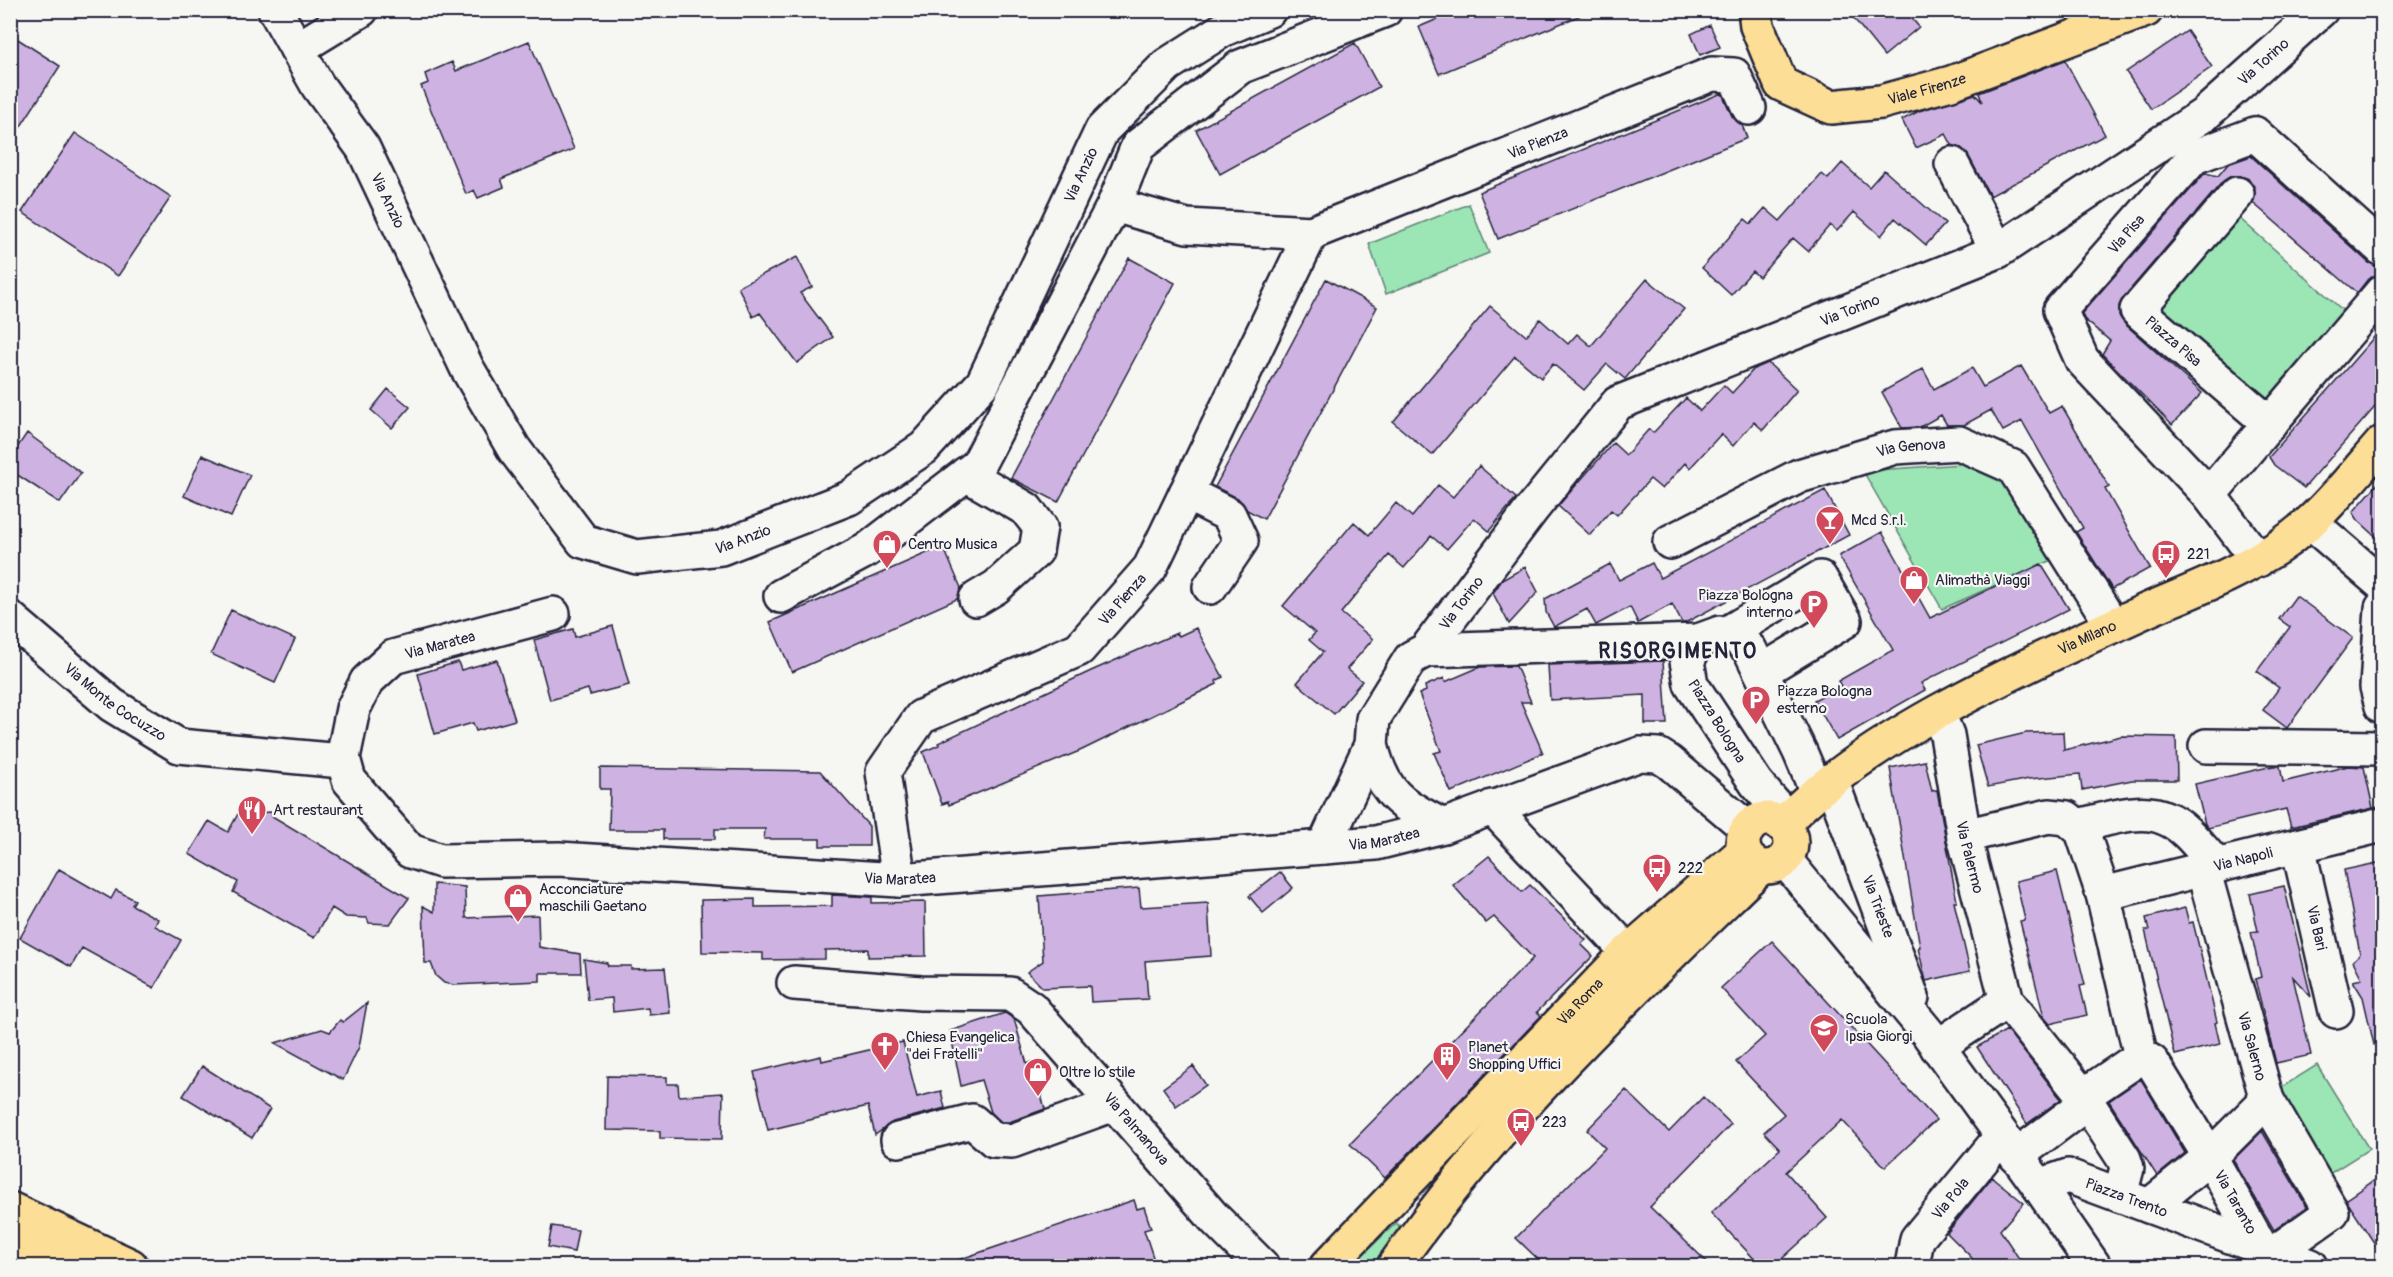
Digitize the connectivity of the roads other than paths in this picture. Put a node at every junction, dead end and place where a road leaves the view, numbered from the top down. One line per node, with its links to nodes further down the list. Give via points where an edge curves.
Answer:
1 (275, 10): 8 (street, Via Anzio)
2 (361, 10): 8 (street)
3 (1269, 10): 8 (street, Via Anzio, via 1224,29 1167,64 1101,130 983,383 924,448 849,498 721,548 637,557 583,541 514,449 467,368 363,148 318,86)
4 (1385, 10): 12 (street, via 1240,67 1138,146)
5 (1755, 10): 6 (main road, Viale Firenze, via 1757,26 1781,84 1831,107 1881,102 1951,83)
6 (2146, 10)
7 (2321, 10): 15 (street, Via Torino, via 2205,114)
8 (297, 49)
9 (1749, 108): 13 (street, Via Pienza, via 1734,75 1712,74)
10 (1952, 164): 15 (street)
11 (2237, 194): 17 (street, Piazza Pisa, via 2138,310)
12 (1114, 205): 13 (street, Via Pienza, via 1187,226); 19 (street, via 978,465)
13 (1311, 233): 20 (street, Via Pienza)
14 (2382, 249): 21 (street, Via Pisa, via 2255,134 2194,157 2060,310 2082,360)
15 (1998, 251): 34 (street, Via Torino, via 1618,403 1532,508)
16 (2382, 292): 17 (street)
17 (2270, 424): 21 (street)
18 (2382, 443): 22 (main road, Via Milano)
19 (966, 474): 27 (street, via 867,550); 28 (street, via 1026,509 1040,527 1036,551 996,587)
20 (1186, 493): 26 (street, via 1229,515 1241,541); 53 (street, Via Pienza, via 1150,568 1079,649 921,717 883,772)
21 (2209, 495): 24 (street, Via Pisa)
22 (2311, 523): 24 (main road, Via Milano); 25 (street)
23 (1670, 542): 32 (street, Via Genova, via 1799,476 1895,447 1959,443 2013,467)
24 (2258, 560): 32 (main road, Via Milano)
25 (2382, 584)
26 (1210, 587)
27 (781, 596)
28 (976, 599)
29 (2382, 608): 36 (street, via 2377,687)
30 (553, 614): 41 (street, Via Maratea, via 393,657 367,681 352,708)
31 (10, 618): 41 (street, Via Monte Cocuzzo, via 112,705 179,746)
32 (2113, 626): 37 (main road, Via Milano)
33 (1712, 637): 34 (street, Via Torino); 35 (street, via 1742,641); 35 (street, via 1820,578 1845,621); 44 (street, Piazza Bologna, via 1687,661 1691,684)
34 (1426, 650): 38 (street, Via Torino, via 1411,658 1373,719)
35 (1761, 672): 42 (street)
36 (2382, 706)
37 (1938, 713): 42 (main road, Via Milano); 48 (street, Via Palermo, via 1947,735)
38 (1371, 745): 46 (street, via 1378,774 1387,789 1413,811); 50 (street, Via Torino)
39 (2206, 746): 40 (street)
40 (2382, 748)
41 (344, 758): 53 (street, Via Maratea, via 349,780 410,851 441,861 559,860)
42 (1824, 786): 44 (main road, Via Milano); 59 (street, Via Trieste)
43 (1492, 807): 46 (street, Via Maratea); 51 (street, Via Maratea, via 1640,754 1658,756); 55 (street)
44 (1785, 822): 51 (main road, via 1764,819)
45 (2382, 825): 49 (street, Via Napoli)
46 (1443, 826): 50 (street, Via Maratea, via 1376,843)
47 (2077, 826): 48 (street, via 2067,818 2049,816); 52 (street, Via Salerno, via 2142,814 2165,818 2189,835); 54 (street)
48 (1964, 836): 57 (street, Via Palermo)
49 (2298, 846): 52 (street, Via Napoli); 58 (street, Via Bari)
50 (1324, 847): 53 (street, Via Maratea)
51 (1759, 852): 55 (main road, Via Roma); 59 (street, Via Trieste); 78 (main road, Via Roma, via 1578,1044 1450,1191)
52 (2210, 868): 54 (street, Via Napoli); 62 (street, Via Salerno)
53 (899, 880)
54 (2103, 894): 60 (street)
55 (1628, 951): 77 (main road, Via Roma)
56 (794, 983): 63 (street, Via Palmanova, via 921,993 1010,994 1031,1008)
57 (2007, 1001): 59 (street); 61 (street, Via Palermo)
58 (2336, 1011)
59 (1932, 1040): 64 (street, Via Trieste)
60 (2138, 1044)
61 (2086, 1099): 66 (street); 67 (street, via 2136,1060 2145,1058 2152,1062); 70 (street, Via Palermo, via 2127,1168)
62 (2267, 1100): 67 (street, Via Taranto); 73 (street, Via Salerno, via 2332,1212)
63 (1114, 1104): 65 (street, via 1012,1140 994,1140 972,1121); 76 (street, Via Palmanova)
64 (1980, 1107): 66 (street, Via Trieste); 69 (street)
65 (898, 1140)
66 (2009, 1146): 68 (street, Via Trieste); 69 (street, Via Pola)
67 (2210, 1157): 70 (street, Via Taranto); 73 (street, Via Taranto)
68 (2039, 1186): 70 (street, Piazza Trento, via 2068,1176); 80 (street)
69 (1958, 1189): 79 (street, Via Pola, via 1917,1239)
70 (2134, 1201): 73 (street, Piazza Trento)
71 (10, 1209): 75 (main road)
72 (10, 1241): 74 (main road)
73 (2285, 1259)
74 (65, 1266)
75 (131, 1266)
76 (1262, 1266)
77 (1327, 1266)
78 (1394, 1266)
79 (1912, 1266)
80 (2094, 1266)

